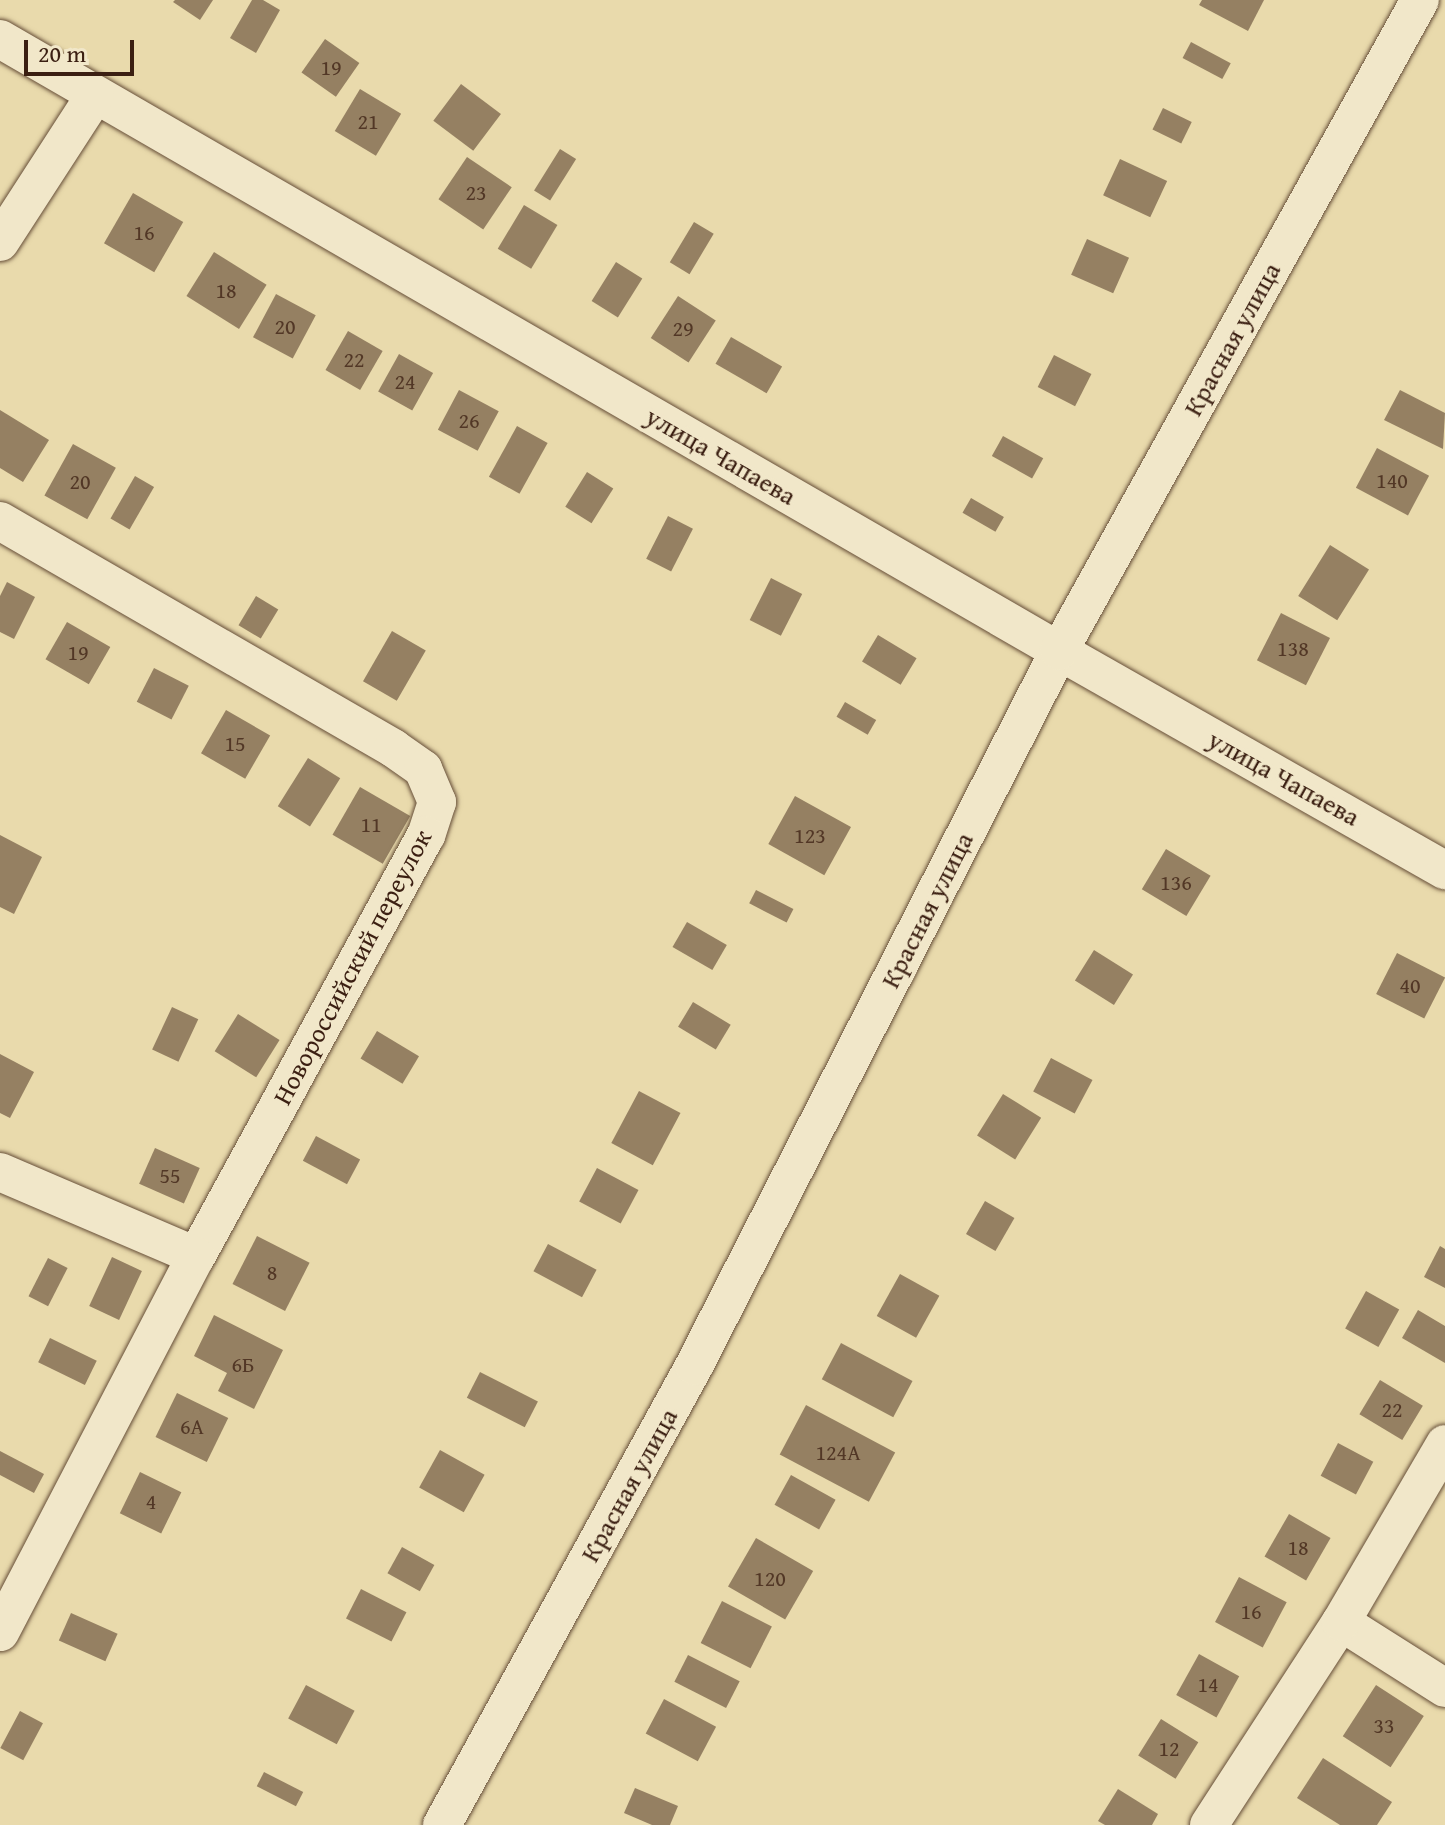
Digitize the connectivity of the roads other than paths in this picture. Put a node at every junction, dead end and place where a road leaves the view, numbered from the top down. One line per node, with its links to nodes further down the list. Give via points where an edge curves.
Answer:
1 (1420, 0): 6 (street, Красная улица)
2 (0, 39): 3 (street, улица Чапаева)
3 (95, 95): 4 (street); 6 (street, улица Чапаева)
4 (0, 242)
5 (0, 521): 9 (street, Новороссийский переулок, via 393,748 423,769 437,802 426,835)
6 (1059, 651): 7 (street, улица Чапаева); 14 (street, Красная улица, via 694,1366)
7 (1445, 870)
8 (0, 1172): 9 (street)
9 (196, 1256): 12 (street, Новороссийский переулок)
10 (1445, 1444): 11 (street)
11 (1341, 1622): 13 (street); 15 (street)
12 (0, 1632)
13 (1445, 1688)
14 (442, 1825)
15 (1209, 1825)

